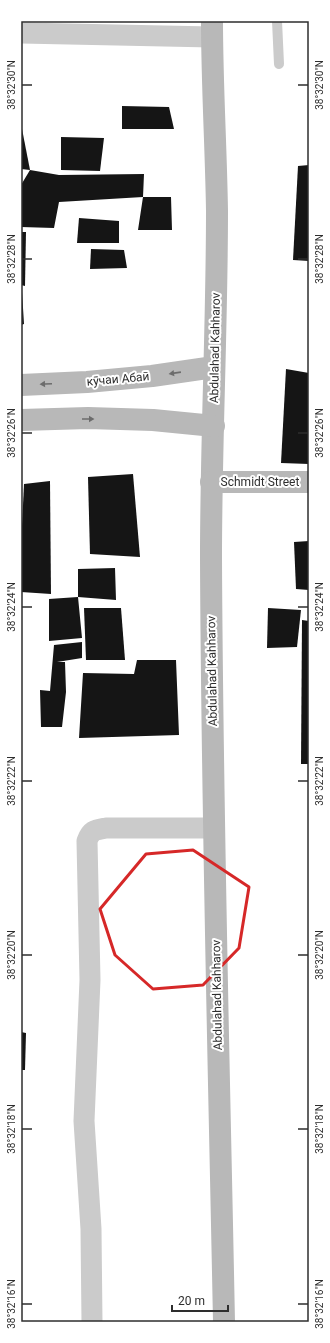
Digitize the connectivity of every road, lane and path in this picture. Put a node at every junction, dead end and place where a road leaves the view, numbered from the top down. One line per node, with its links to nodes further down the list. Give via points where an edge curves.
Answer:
1 (277, 21): 4 (lane)
2 (212, 29): 3 (street); 5 (main road, Abdulahad Kahharov, via 216,211)
3 (21, 33)
4 (278, 64)
5 (214, 367): 6 (main road, кӯчаи Абаӣ, one-way to 6, via 152,376); 8 (main road, Abdulahad Kahharov)
6 (21, 385)
7 (21, 420): 8 (main road, one-way to 8, via 153,420)
8 (214, 426): 9 (main road, Abdulahad Kahharov)
9 (211, 482): 10 (main road, Schmidt Street); 11 (main road, Abdulahad Kahharov)
10 (309, 482)
11 (214, 828): 12 (street, via 106,828 95,830 87,841 90,980 84,1120); 13 (main road, Abdulahad Kahharov)
12 (92, 1322)
13 (224, 1322)

